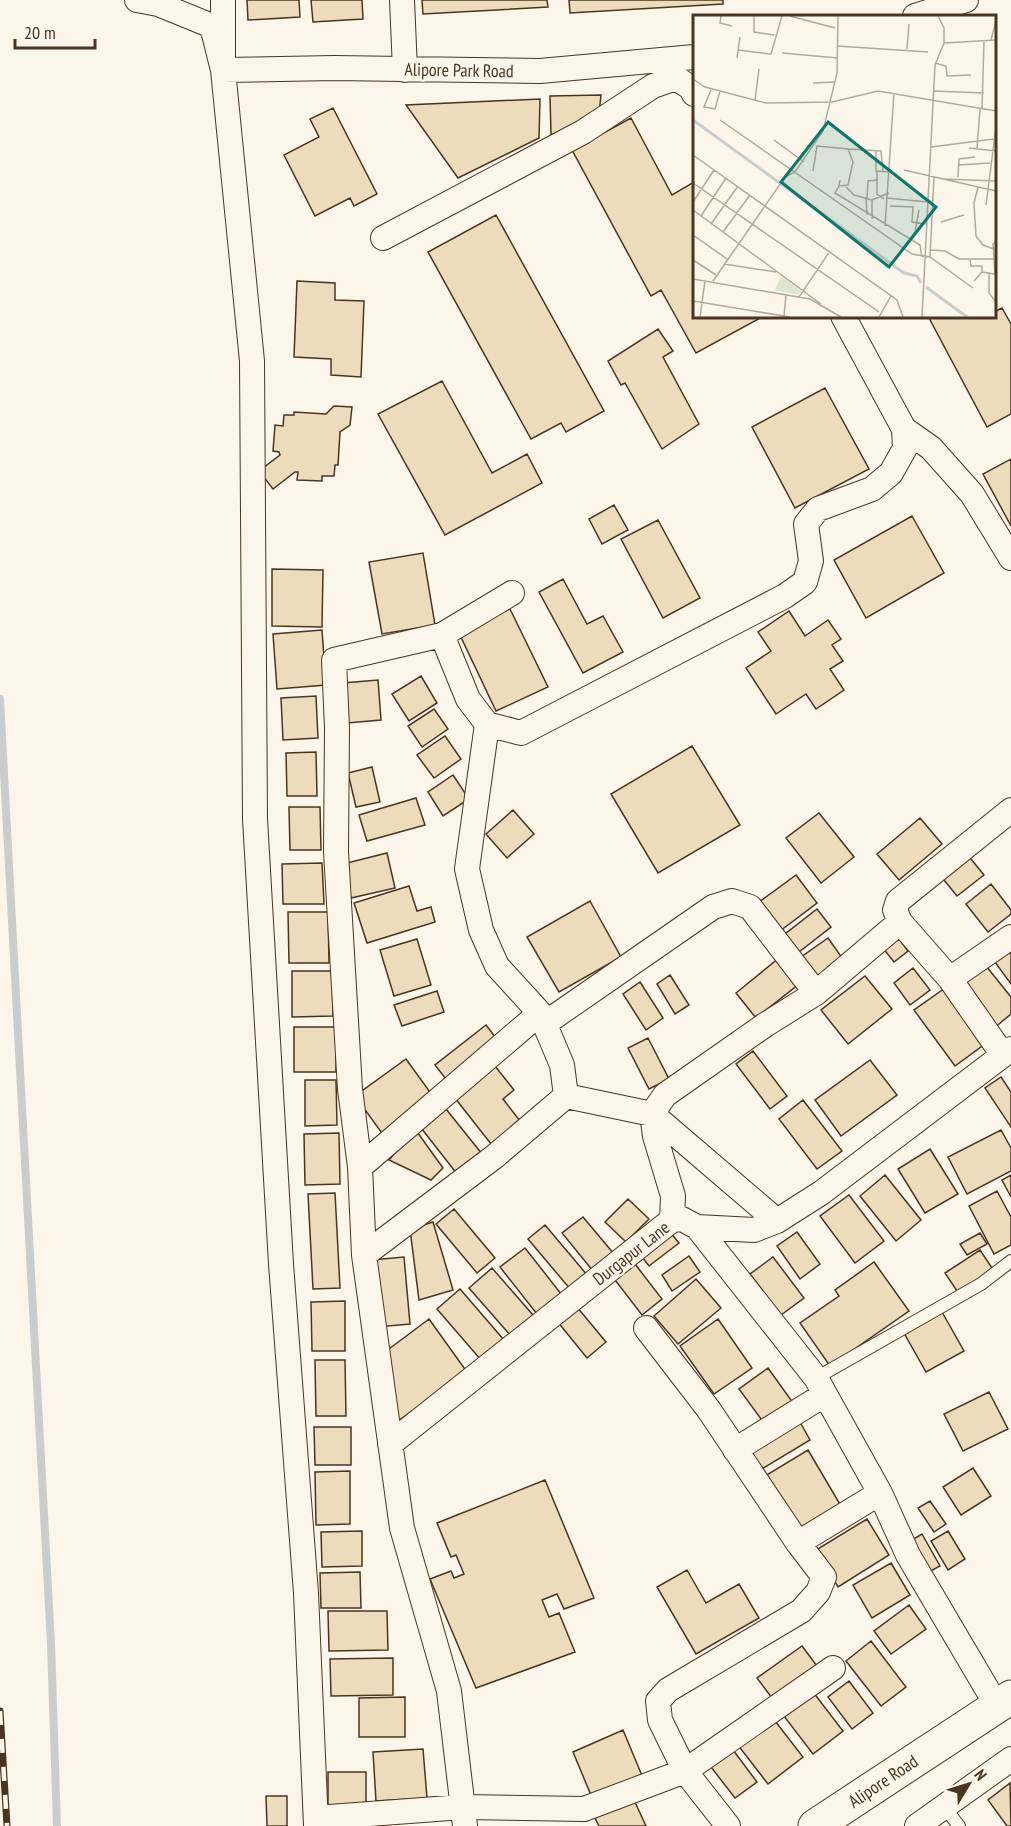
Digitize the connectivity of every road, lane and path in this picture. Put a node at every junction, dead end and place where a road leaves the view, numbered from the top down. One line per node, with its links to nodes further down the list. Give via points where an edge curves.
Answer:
1 (137, 0): 7 (street, via 158,4 212,26)
2 (223, 0): 7 (street)
3 (402, 0): 8 (street)
4 (966, 0): 5 (street)
5 (918, 15)
6 (693, 57): 8 (street, Alipore Park Road, via 540,71)
7 (223, 70): 8 (street, Alipore Park Road); 44 (street, via 252,361 255,819 281,1264 306,1593)
8 (405, 70)
9 (693, 92): 10 (street, via 676,78 653,86 583,132)
10 (383, 238)
11 (844, 318): 12 (street)
12 (904, 429): 13 (street, via 930,448 972,494); 16 (street, via 905,448 891,473 872,489 818,509 806,524 811,561 805,582 521,733)
13 (1011, 558)
14 (512, 593): 15 (street)
15 (442, 635): 16 (street, via 468,699); 26 (street, via 334,660 337,864 350,1089)
16 (487, 724): 22 (street, via 467,868 481,930 497,966)
17 (1011, 810): 18 (street, via 898,901 895,910)
18 (900, 922): 20 (street); 21 (street)
19 (1011, 937): 20 (street)
20 (950, 980): 23 (street)
21 (816, 993): 22 (street, via 750,907 732,901 713,907); 25 (street, via 665,1095)
22 (542, 1018): 24 (street, via 562,1065); 26 (street)
23 (1007, 1052): 28 (street, Durgapur Lane, via 822,1193)
24 (566, 1096): 25 (street); 30 (street, via 494,1157)
25 (652, 1114): 27 (street, via 673,1196); 28 (street)
26 (360, 1167): 30 (street)
27 (672, 1220): 29 (street, Durgapur Lane, via 682,1219); 34 (street, Durgapur Lane)
28 (777, 1221): 29 (street, Durgapur Lane, via 754,1230)
29 (697, 1227): 33 (street)
30 (364, 1255): 34 (street)
31 (1011, 1261): 33 (lane)
32 (646, 1328): 35 (street, via 710,1410)
33 (820, 1386): 35 (street); 36 (street)
34 (390, 1444): 42 (street, via 402,1528 449,1691)
35 (735, 1450): 37 (street)
36 (880, 1493): 37 (street); 39 (street, via 908,1555)
37 (798, 1543): 41 (street, via 824,1577 818,1592 801,1611 668,1690 658,1701 660,1720)
38 (833, 1668): 41 (street)
39 (1006, 1704): 46 (main road, Alipore Road); 47 (main road, Alipore Road)
40 (1011, 1759): 43 (street)
41 (685, 1771): 42 (street, via 584,1809); 45 (street)
42 (464, 1816): 44 (street)
43 (952, 1817): 48 (street)
44 (316, 1822)
45 (728, 1826)
46 (815, 1826)
47 (838, 1826)
48 (917, 1826)

